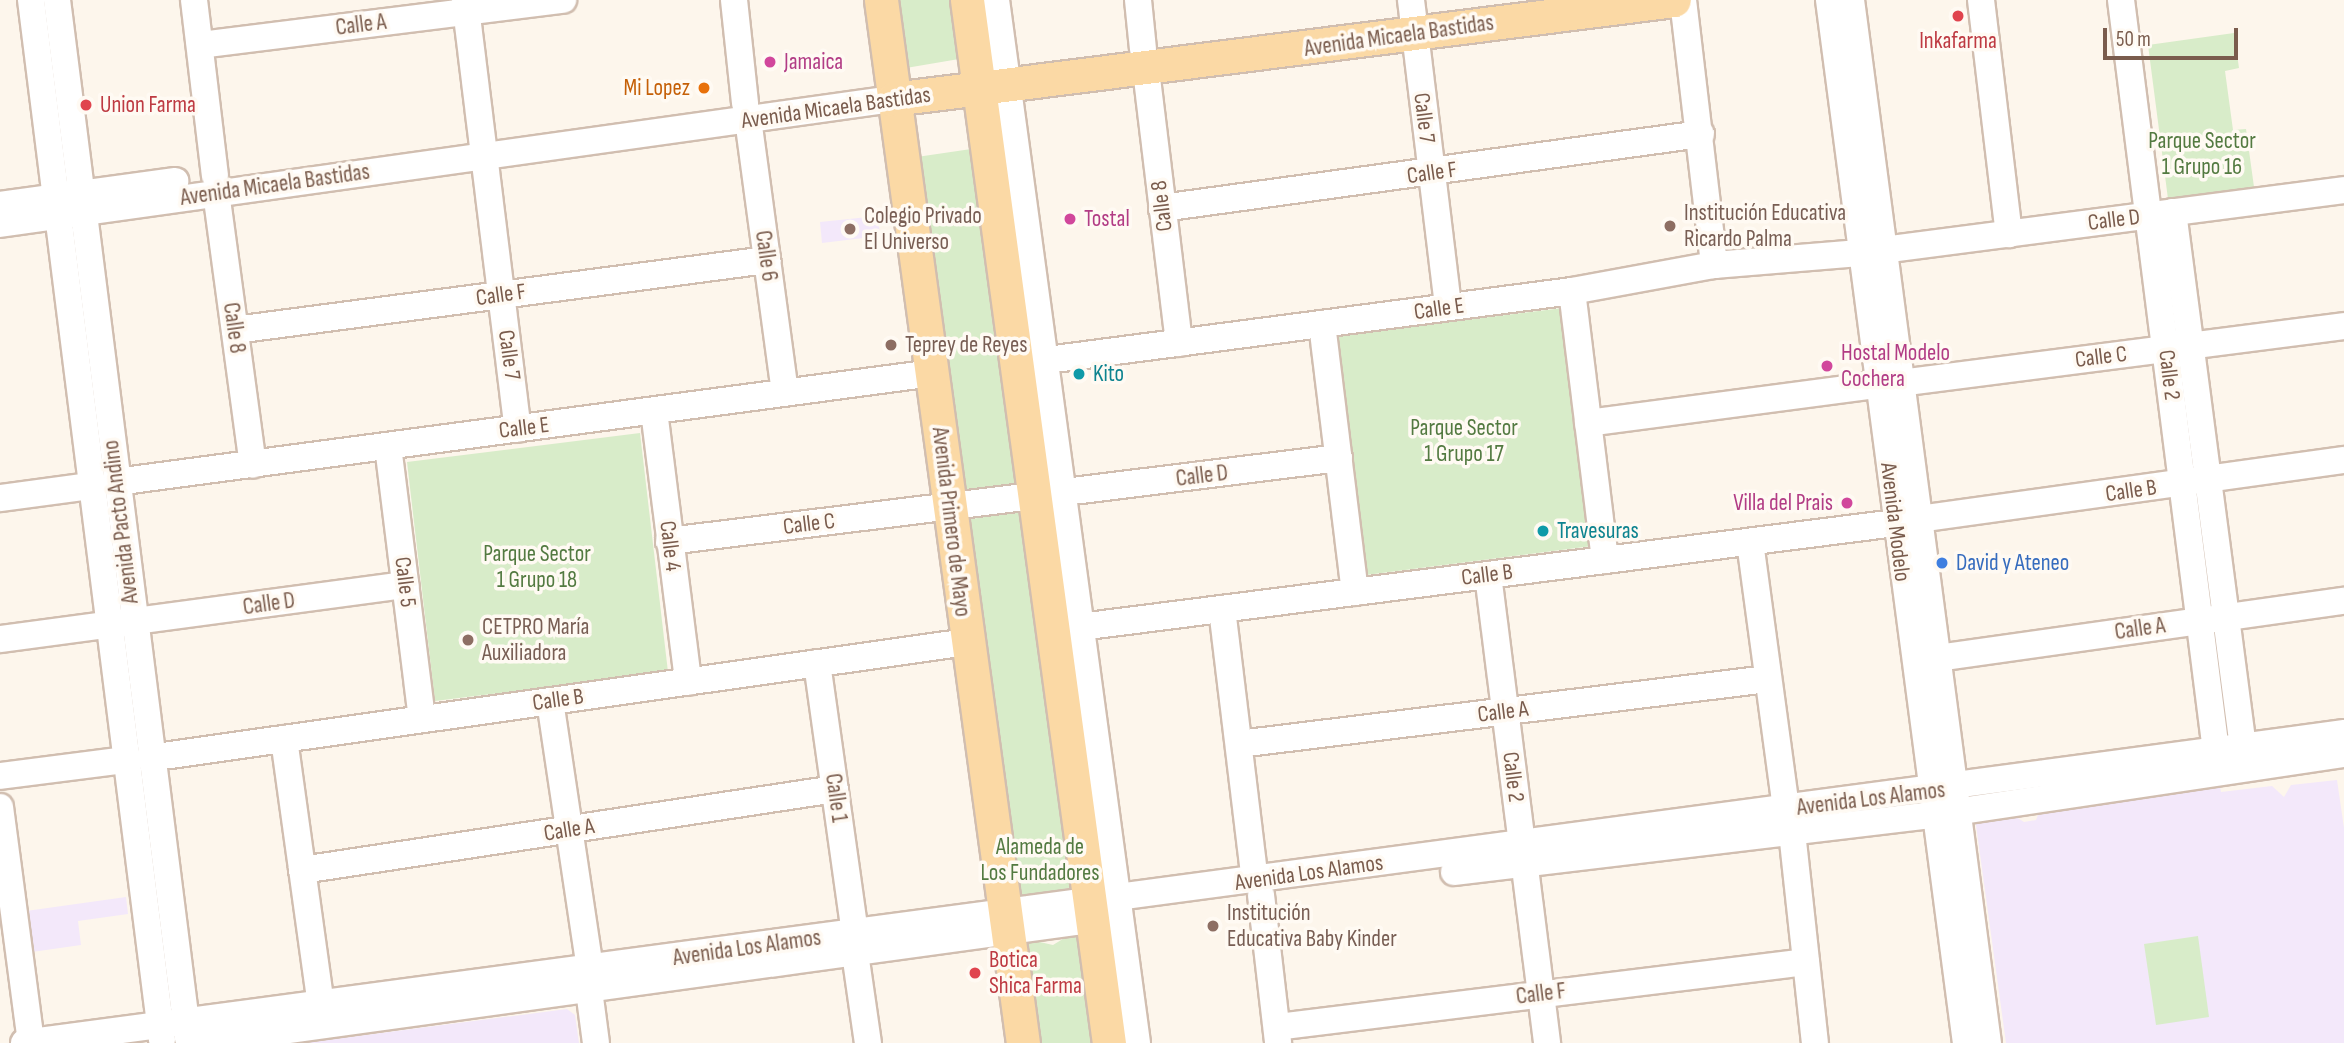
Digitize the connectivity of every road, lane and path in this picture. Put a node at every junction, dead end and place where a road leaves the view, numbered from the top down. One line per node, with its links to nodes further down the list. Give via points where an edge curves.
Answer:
1 (31, 0): 30 (street, Avenida Pacto Andino)
2 (57, 0): 30 (street, Avenida Pacto Andino)
3 (194, 0): 19 (street, Calle 8)
4 (563, 0): 17 (street, Calle A)
5 (734, 0): 23 (street)
6 (881, 0): 22 (main road, Avenida Primero de Mayo)
7 (967, 0): 21 (main road)
8 (996, 0): 21 (street)
9 (1138, 0): 20 (street, Calle 8)
10 (1511, 0): 18 (main road, Avenida Micaela Bastidas)
11 (1674, 0): 18 (main road, Avenida Micaela Bastidas)
12 (1683, 0): 24 (street)
13 (1829, 0): 35 (street, Avenida Modelo)
14 (1851, 0): 35 (street, Avenida Modelo)
15 (1981, 0): 34 (street)
16 (2121, 0): 32 (street, Calle 2)
17 (466, 6): 19 (street, Calle A); 25 (street)
18 (1412, 15): 20 (main road, Avenida Micaela Bastidas); 26 (street, Calle 7)
19 (200, 45): 27 (street, Calle 8)
20 (1145, 60): 21 (main road, Avenida Micaela Bastidas); 31 (street, Calle 8)
21 (992, 79): 22 (main road, Avenida Micaela Bastidas); 46 (street); 47 (main road)
22 (892, 91): 23 (street, Avenida Micaela Bastidas); 48 (main road, Avenida Primero de Mayo)
23 (746, 111): 25 (street, Avenida Micaela Bastidas); 36 (street, Calle 6)
24 (1701, 134): 26 (street, Calle F); 37 (street)
25 (482, 148): 27 (street, Avenida Micaela Bastidas); 39 (street, Calle 7)
26 (1431, 174): 31 (street, Calle F); 40 (street, Calle 7)
27 (216, 184): 30 (street, Avenida Micaela Bastidas); 43 (street, Calle 8)
28 (2344, 190): 32 (street, Calle D)
29 (0, 205): 30 (street, Avenida Micaela Bastidas)
30 (71, 205): 33 (street, Avenida Micaela Bastidas); 59 (street, Avenida Pacto Andino)
31 (1162, 208): 44 (street, Calle 8)
32 (2161, 214): 34 (street, Calle D); 45 (street, Calle 2)
33 (0, 224)
34 (2009, 234): 35 (street, Calle D)
35 (1872, 252): 37 (street, Calle E); 49 (street, Avenida Modelo)
36 (767, 260): 39 (street, Calle F); 50 (street, Calle 6)
37 (1714, 265): 38 (street, Calle E)
38 (1572, 291): 40 (street, Calle E); 52 (street)
39 (500, 295): 43 (street, Calle F); 53 (street, Calle 7)
40 (1448, 307): 41 (street, Calle E)
41 (1322, 324): 44 (street, Calle E); 55 (street)
42 (2344, 326): 45 (street, Calle C)
43 (235, 330): 57 (street, Calle 8)
44 (1179, 343): 46 (street, Calle E)
45 (2178, 347): 49 (street, Calle C); 58 (street, Calle 2); 60 (street, Calle 2)
46 (1049, 360): 47 (street, Calle E); 61 (street)
47 (1017, 364): 61 (main road)
48 (933, 373): 50 (street, Calle E); 63 (main road, Avenida Primero de Mayo)
49 (1889, 384): 52 (street, Calle C); 64 (street, Avenida Modelo)
50 (785, 393): 51 (street, Calle E)
51 (654, 411): 53 (street, Calle E); 65 (street, Calle 4)
52 (1588, 423): 67 (street)
53 (519, 429): 54 (street, Calle E)
54 (388, 446): 57 (street, Calle E); 69 (street, Calle 5)
55 (1339, 458): 61 (street, Calle D); 70 (street)
56 (2344, 460): 58 (street, Calle B)
57 (253, 464): 59 (street, Calle E)
58 (2208, 479): 60 (street, Calle B); 73 (street, Calle 2)
59 (103, 484): 62 (street, Calle E); 75 (street, Avenida Pacto Andino); 76 (street, Avenida Pacto Andino)
60 (2182, 484): 64 (street, Calle B); 74 (street, Calle 2)
61 (1050, 495): 63 (street, Calle D); 77 (street); 104 (main road)
62 (0, 498)
63 (948, 507): 65 (street, Calle C); 79 (main road, Avenida Primero de Mayo)
64 (1907, 521): 66 (street, Calle B); 80 (street, Avenida Modelo); 96 (street, Avenida Modelo)
65 (669, 541): 83 (street, Calle 4)
66 (1750, 542): 67 (street, Calle B); 82 (street)
67 (1605, 560): 68 (street, Calle B)
68 (1488, 575): 70 (street, Calle B); 85 (street, Calle 2)
69 (405, 585): 75 (street, Calle D); 86 (street, Calle 5)
70 (1355, 592): 72 (street, Calle B)
71 (2344, 601): 73 (street, Calle A)
72 (1222, 609): 77 (street, Calle B); 89 (street)
73 (2226, 617): 74 (street, Calle A); 90 (street, Calle 2)
74 (2200, 621): 80 (street, Calle A); 91 (street, Calle 2)
75 (134, 622): 76 (street); 93 (street, Avenida Pacto Andino)
76 (107, 624): 78 (street); 93 (street, Avenida Pacto Andino)
77 (1080, 627): 104 (street)
78 (0, 639)
79 (967, 642): 81 (street, Calle B); 105 (main road, Avenida Primero de Mayo)
80 (1937, 658): 96 (street, Avenida Modelo)
81 (817, 663): 83 (street, Calle B); 95 (street, Calle 1)
82 (1768, 679): 85 (street, Calle A); 98 (street)
83 (688, 681): 84 (street, Calle B)
84 (550, 701): 86 (street, Calle B); 99 (street)
85 (1505, 711): 89 (street, Calle A); 100 (street, Calle 2)
86 (422, 719): 88 (street, Calle B)
87 (2344, 733): 90 (street, Avenida Los Alamos)
88 (284, 739): 93 (street, Calle B); 101 (street)
89 (1238, 744): 102 (street)
90 (2243, 747): 91 (street, Avenida Los Alamos)
91 (2216, 751): 96 (street, Avenida Los Alamos)
92 (2344, 754): 96 (street, Avenida Los Alamos)
93 (137, 759): 94 (street, Calle B); 111 (street, Avenida Pacto Andino)
94 (0, 776)
95 (835, 789): 99 (street, Calle A); 106 (street, Calle 1)
96 (1945, 801): 98 (street, Avenida Los Alamos); 122 (street, Avenida Modelo); 123 (street, Avenida Modelo)
97 (0, 807): 103 (street)
98 (1789, 821): 100 (street, Avenida Los Alamos); 107 (street)
99 (569, 830): 101 (street, Calle A); 108 (street)
100 (1523, 854): 102 (street, Avenida Los Alamos); 109 (street)
101 (302, 870): 110 (street)
102 (1258, 888): 104 (street, Avenida Los Alamos); 112 (street)
103 (7, 908): 113 (street)
104 (1104, 909): 105 (street, Avenida Los Alamos); 118 (main road); 119 (street)
105 (1007, 923): 106 (street, Avenida Los Alamos); 117 (main road, Avenida Primero de Mayo)
106 (855, 943): 108 (street, Avenida Los Alamos); 116 (street)
107 (1806, 962): 109 (street, Calle F); 121 (street)
108 (589, 979): 110 (street, Avenida Los Alamos); 111 (street, Avenida Los Alamos); 115 (street)
109 (1541, 995): 112 (street, Calle F); 120 (street)
110 (321, 1004): 111 (street, Avenida Los Alamos)
111 (178, 1035): 113 (street, Avenida Los Alamos)
112 (1278, 1035)
113 (31, 1042): 114 (street, Avenida Los Alamos)
114 (24, 1043)
115 (596, 1043)
116 (868, 1043)
117 (1023, 1043)
118 (1109, 1043)
119 (1137, 1043)
120 (1547, 1043)
121 (1815, 1043)
122 (1966, 1043)
123 (1988, 1043)

